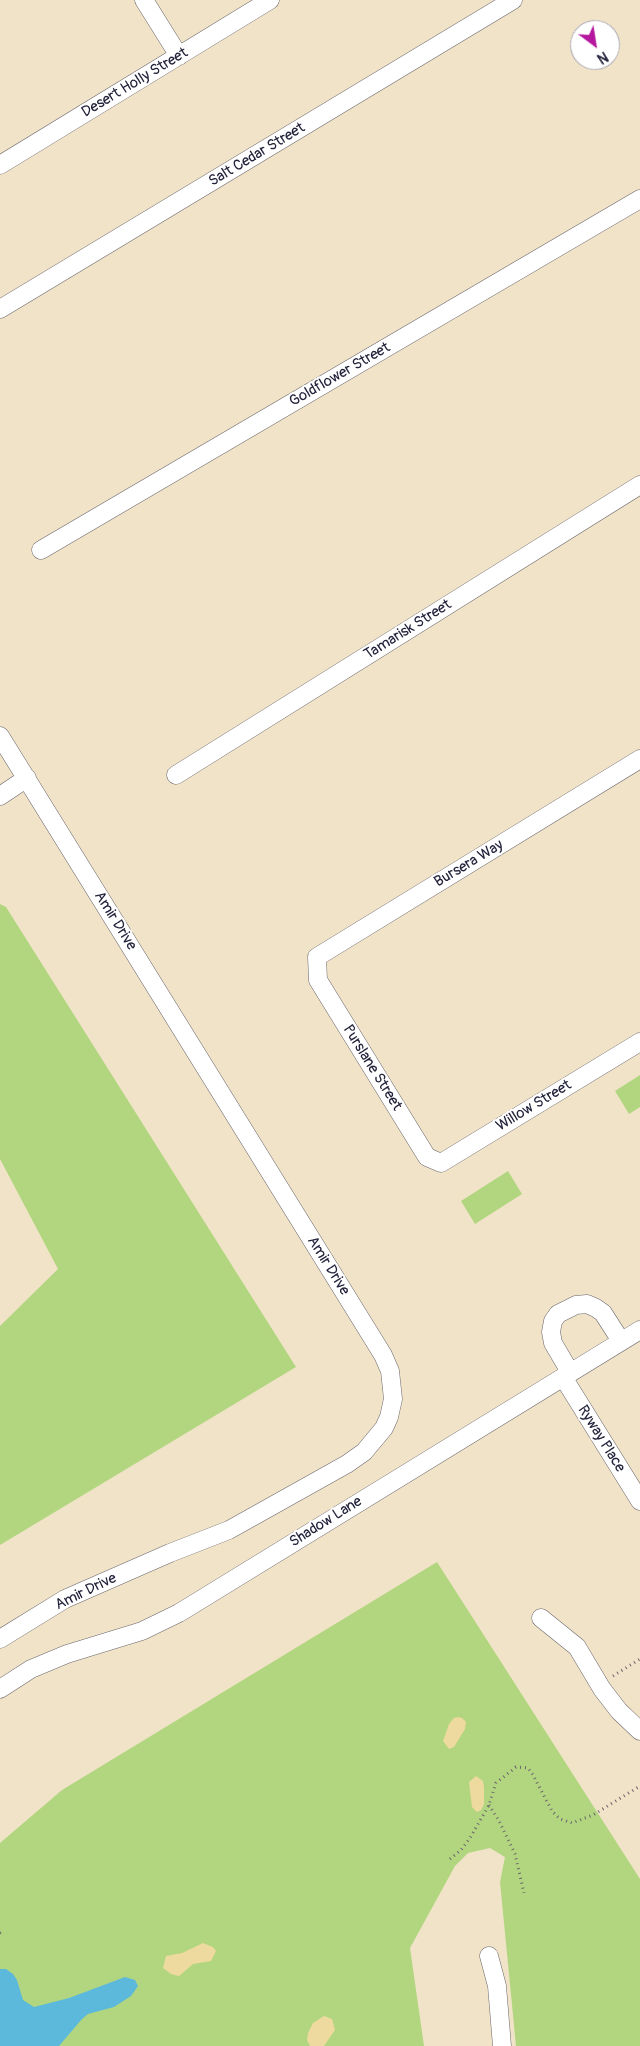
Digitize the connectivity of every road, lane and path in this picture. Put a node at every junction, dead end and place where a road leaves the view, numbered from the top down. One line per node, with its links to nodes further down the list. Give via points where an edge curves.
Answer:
1 (144, 0): 4 (street)
2 (270, 0): 4 (street, Desert Holly Street)
3 (513, 0): 7 (street, Salt Cedar Street)
4 (179, 56): 5 (street, Desert Holly Street)
5 (2, 160)
6 (640, 199): 9 (street, Goldflower Street)
7 (0, 309)
8 (640, 485): 12 (street, Tamarisk Street)
9 (41, 550)
10 (0, 736): 13 (street, Amir Drive)
11 (640, 759): 15 (street, Bursera Way, via 317,957)
12 (176, 775)
13 (27, 778): 14 (street); 24 (street, Amir Drive, via 383,1355 390,1371 394,1399 380,1434 364,1452 347,1464 229,1530 65,1599)
14 (0, 796)
15 (318, 980): 17 (street, Purslane Street)
16 (640, 1042): 17 (street, Willow Street, via 441,1163)
17 (427, 1156)
18 (640, 1330): 19 (street, Shadow Lane)
19 (621, 1341): 20 (street, Shadow Lane); 20 (street, Ryway Place, via 603,1313 596,1308 587,1304 576,1305 563,1311 553,1321 550,1332)
20 (566, 1374): 21 (street, Ryway Place); 27 (street, Shadow Lane, via 179,1613 142,1631 67,1654 32,1669)
21 (634, 1479): 22 (street, Ryway Place)
22 (640, 1501)
23 (541, 1618): 26 (street, via 577,1647)
24 (0, 1639)
25 (640, 1659): 26 (path)
26 (599, 1684): 28 (street, via 620,1711)
27 (0, 1689)
28 (637, 1720)
29 (640, 1786): 30 (path, via 594,1815 572,1823 560,1819 552,1811 528,1768 516,1767 496,1783)
30 (489, 1805): 31 (path, via 470,1838); 32 (path, via 515,1854)
31 (450, 1859)
32 (524, 1893)
33 (489, 1956): 34 (street, via 497,1986)
34 (502, 2046)

